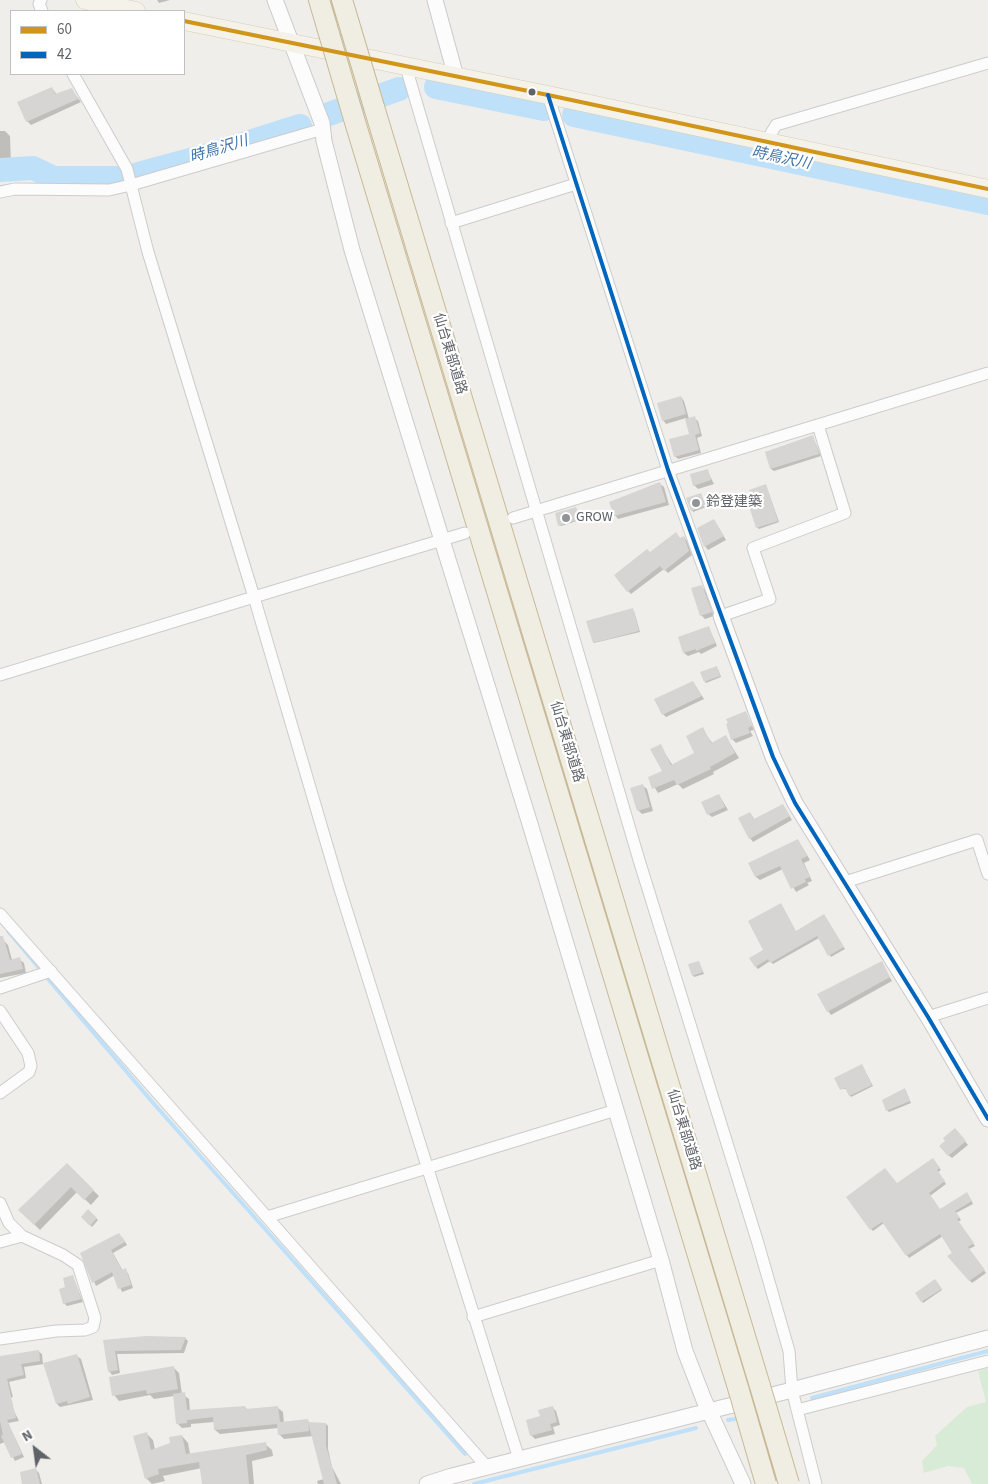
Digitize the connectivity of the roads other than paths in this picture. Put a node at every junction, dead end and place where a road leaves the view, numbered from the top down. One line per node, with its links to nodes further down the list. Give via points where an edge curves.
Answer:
1 (85, 0): 6 (main road)
2 (275, 0): 8 (street)
3 (319, 0): 60 (highway, 仙台東部道路, bridge)
4 (342, 0): 61 (highway, 仙台東部道路, bridge)
5 (436, 0): 12 (street)
6 (131, 10)
7 (185, 21): 8 (main road)
8 (293, 44): 10 (main road); 14 (street)
9 (988, 63): 15 (street, via 776,125)
10 (406, 67): 12 (main road); 20 (street)
11 (74, 75): 17 (street, via 127,168)
12 (456, 76): 13 (main road)
13 (548, 95): 15 (main road); 16 (street)
14 (323, 129): 17 (street); 27 (street, via 352,250)
15 (766, 142): 18 (main road)
16 (576, 184): 20 (street); 23 (street)
17 (131, 185): 19 (street, via 109,190 15,189); 28 (street, via 148,252)
18 (988, 189)
19 (0, 192)
20 (451, 223): 24 (street)
21 (988, 373): 22 (street)
22 (818, 424): 23 (street); 29 (street, via 845,513 752,548 770,599)
23 (668, 470): 24 (street); 29 (street)
24 (536, 512): 25 (street); 52 (street, via 636,850 760,1249 789,1351)
25 (513, 518)
26 (465, 533): 27 (street)
27 (442, 540): 28 (street); 40 (street)
28 (254, 597): 30 (street); 42 (street)
29 (721, 616): 32 (street, via 773,757 795,803)
30 (0, 675)
31 (988, 874): 32 (street, via 977,840)
32 (845, 882): 38 (street)
33 (0, 914): 34 (street)
34 (51, 971): 35 (street); 44 (street)
35 (0, 988)
36 (988, 998): 38 (street)
37 (0, 1011): 39 (street, via 28,1053 31,1066 29,1072)
38 (928, 1017): 41 (street)
39 (0, 1093)
40 (616, 1110): 42 (street); 47 (street)
41 (988, 1119)
42 (427, 1168): 44 (street); 48 (street)
43 (0, 1203): 45 (street, via 9,1223)
44 (267, 1217): 56 (street)
45 (22, 1236): 46 (street); 50 (street, via 78,1265 95,1318 93,1327 85,1330)
46 (0, 1242)
47 (661, 1260): 48 (street); 54 (street, via 685,1351)
48 (473, 1317): 55 (street)
49 (988, 1338): 52 (street)
50 (0, 1339)
51 (988, 1361): 53 (street)
52 (792, 1390): 53 (street); 54 (street)
53 (798, 1410): 62 (street)
54 (709, 1411): 55 (street); 59 (street)
55 (519, 1459): 56 (street)
56 (487, 1467): 57 (street)
57 (456, 1480): 58 (street)
58 (427, 1484)
59 (743, 1484)
60 (766, 1484)
61 (789, 1484)
62 (816, 1484)

